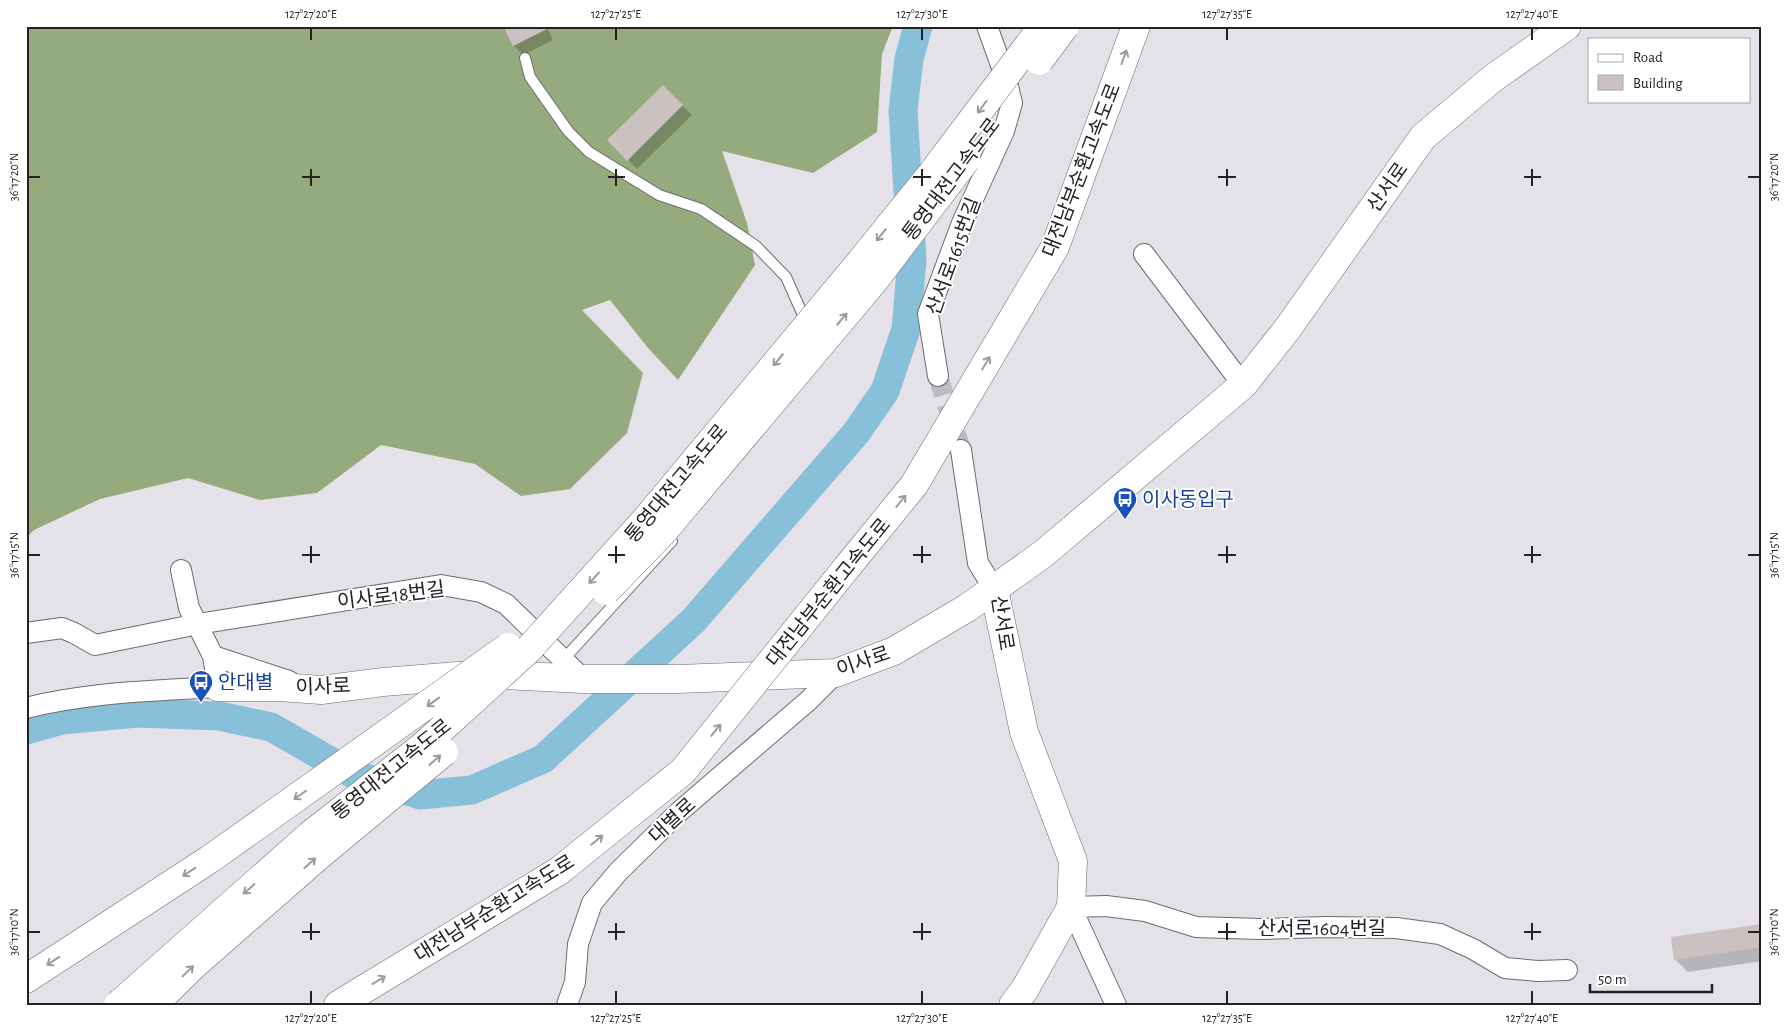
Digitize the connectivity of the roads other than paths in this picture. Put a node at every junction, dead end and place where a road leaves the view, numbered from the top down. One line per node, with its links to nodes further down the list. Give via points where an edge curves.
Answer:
1 (987, 26): 8 (street, 산서로1615번길, via 1012,103 1004,131 962,223 928,314)
2 (1042, 26): 15 (main road, 통영대전고속도로, one-way to 15, bridge, via 933,172 861,261 648,517)
3 (1065, 26): 29 (main road, 통영대전고속도로, one-way to 3, bridge, via 322,853 436,760 540,660 662,532 874,280)
4 (1136, 26): 30 (main road, 대전남부순환고속도로, one-way to 4, bridge, via 559,871 683,771 914,485 1055,247)
5 (1567, 26): 10 (main road, 산서로, via 1492,79 1423,137 1288,328)
6 (525, 58): 9 (lane, via 530,77 568,131 589,152 659,195 701,209 756,246 786,277 821,356)
7 (1144, 254): 10 (street)
8 (938, 376)
9 (801, 384)
10 (1243, 384): 14 (main road, 산서로, via 1043,554)
11 (961, 450): 14 (street, via 978,563)
12 (678, 534): 19 (lane)
13 (181, 570): 16 (street, via 189,608)
14 (994, 589): 20 (main road, 이사로, via 894,651); 25 (main road, 산서로, via 1024,732 1073,861)
15 (572, 601): 27 (main road, one-way to 27, bridge, via 210,859); 28 (main road, 통영대전고속도로, one-way to 28, bridge, via 528,650 422,746 310,835)
16 (198, 624): 17 (street, 이사로18번길, via 95,646 62,628); 18 (street); 19 (street, 이사로18번길, via 441,585 481,592 506,604)
17 (26, 633)
18 (213, 656): 22 (street); 23 (street)
19 (563, 660): 21 (street, 이사로18번길)
20 (836, 673): 21 (main road, 이사로); 31 (street, 대별로, via 680,811 618,872 592,903 578,944 575,982)
21 (587, 679): 23 (main road, 이사로, via 482,674)
22 (218, 687): 23 (main road, 이사로); 24 (street, 이사로, via 109,693)
23 (321, 690)
24 (26, 708)
25 (1071, 908): 26 (street, 산서로1604번길, via 1106,906 1145,911 1196,927 1396,928 1440,934 1505,968); 32 (main road, 산서로); 33 (street, 산서로)
26 (1567, 970)
27 (26, 979)
28 (118, 1005)
29 (153, 1005)
30 (338, 1005)
31 (567, 1005)
32 (1013, 1005)
33 (1116, 1005)

